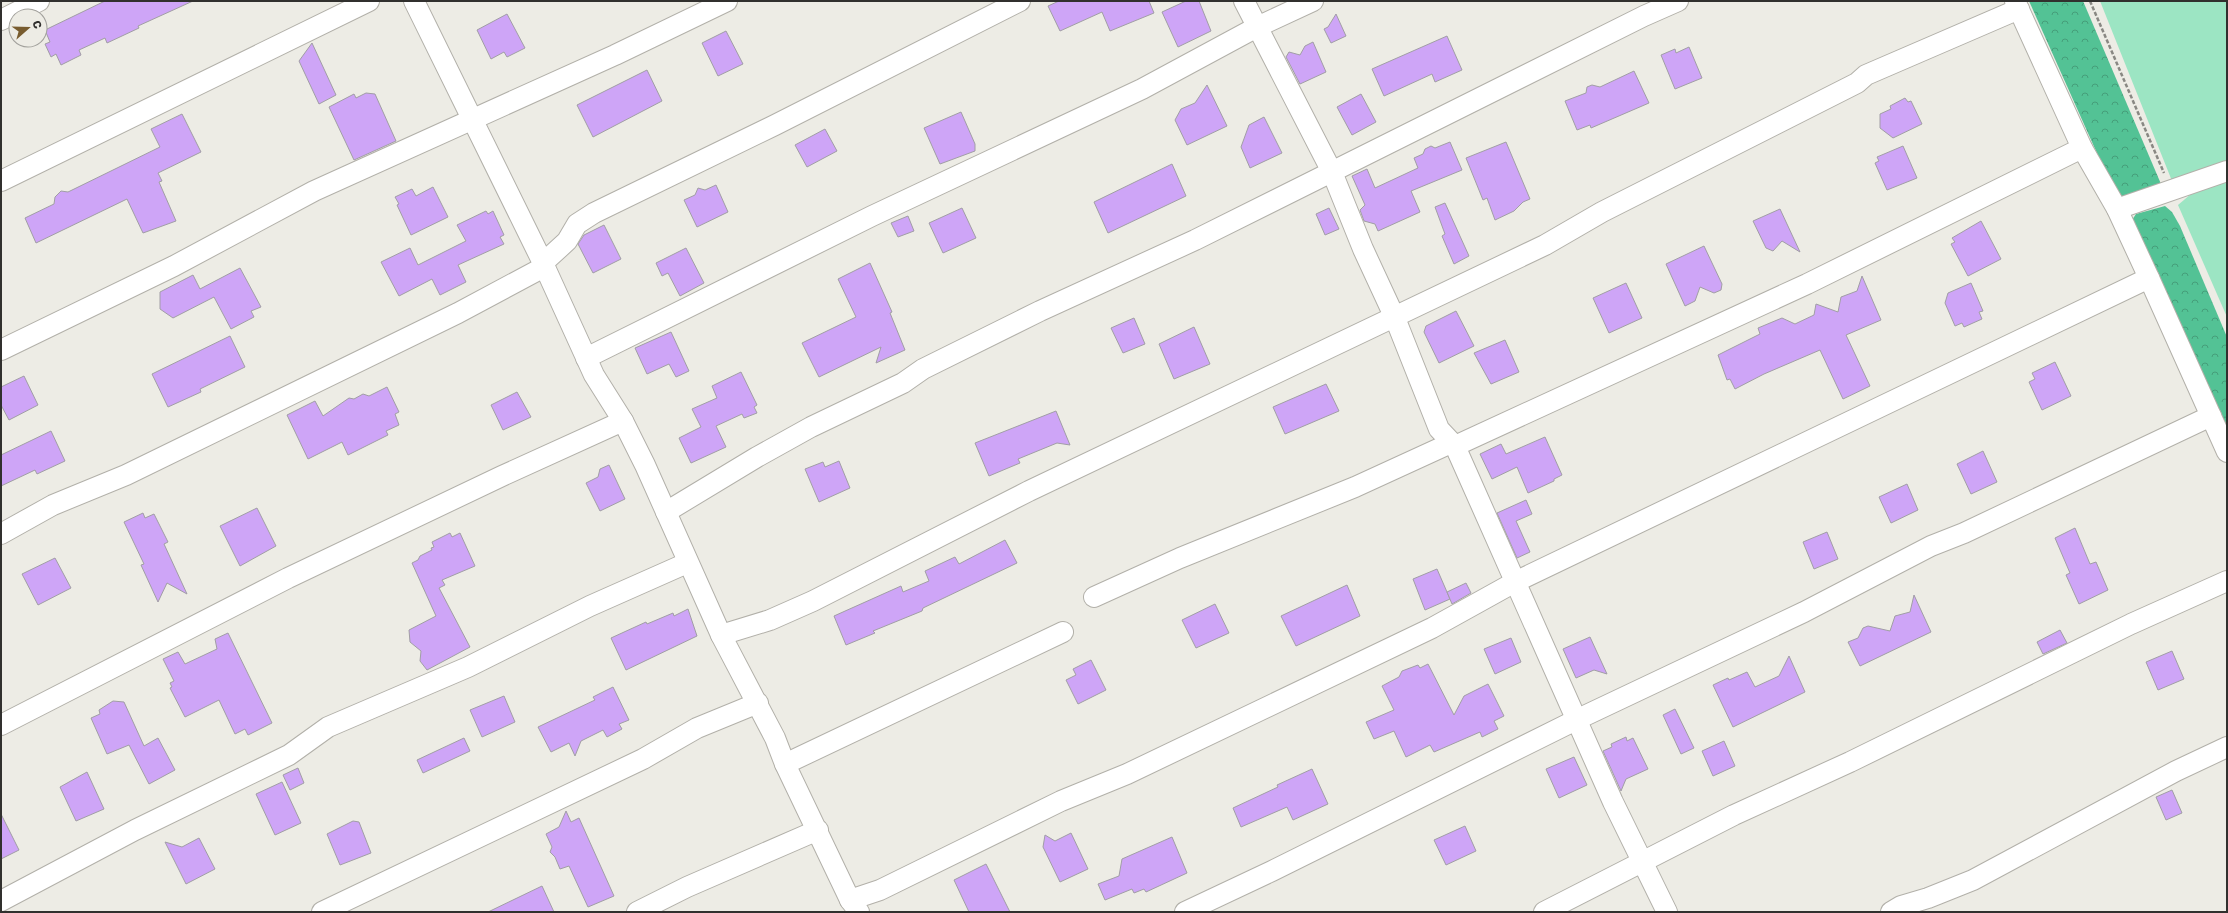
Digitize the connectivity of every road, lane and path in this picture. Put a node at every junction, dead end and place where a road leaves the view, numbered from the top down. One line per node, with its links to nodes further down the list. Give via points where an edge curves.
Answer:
1 (39, 1): 11 (street)
2 (369, 1): 17 (street)
3 (414, 1): 13 (street)
4 (727, 1): 13 (street, via 615,55)
5 (1020, 1): 20 (street, via 594,213 577,224 566,241)
6 (1244, 1): 12 (street)
7 (1313, 1): 12 (street)
8 (1678, 1): 16 (street)
9 (2090, 1): 18 (path)
10 (2017, 5): 14 (street); 22 (street, via 1866,75 1857,83 1602,212 1545,245)
11 (1, 20)
12 (1257, 27): 16 (street); 24 (street, via 1142,89 872,216)
13 (472, 118): 20 (street); 23 (street, via 314,191 174,266)
14 (2082, 148): 19 (street); 27 (street, via 1807,284)
15 (2227, 171): 18 (street)
16 (1332, 172): 22 (street, via 1363,249); 29 (street, via 923,369 903,383 811,427 757,457)
17 (1, 181)
18 (2172, 191): 19 (street)
19 (2116, 210): 21 (street)
20 (543, 265): 24 (street); 30 (street, via 458,313 126,475 53,505)
21 (2149, 278): 25 (street); 33 (street)
22 (1395, 318): 27 (street, via 1439,430); 36 (street, via 1029,491 813,601 770,620)
23 (1, 350)
24 (586, 358): 26 (street)
25 (2211, 416): 28 (street); 38 (street, via 1971,530 1931,546 1798,615)
26 (623, 421): 29 (street); 39 (street, via 288,578)
27 (1453, 445): 33 (street); 34 (street, via 1166,564)
28 (2227, 452)
29 (666, 512): 31 (street)
30 (1, 534)
31 (687, 563): 36 (street); 44 (street, via 590,606 468,667 328,727 289,754 135,830)
32 (2227, 581): 43 (street, via 2130,624 1850,762 1734,815)
33 (1515, 582): 38 (street); 45 (street, via 1418,635 1127,774 1061,802 880,890)
34 (1094, 597)
35 (1064, 632): 41 (street)
36 (721, 635): 37 (street)
37 (758, 703): 41 (street); 46 (street, via 697,728 643,759)
38 (1578, 719): 43 (street, via 1613,802); 48 (street)
39 (1, 725)
40 (2227, 747): 51 (street, via 2176,771 1973,880)
41 (785, 764): 42 (street)
42 (818, 830): 45 (street); 47 (street, via 687,887)
43 (1643, 862): 49 (street); 50 (street)
44 (1, 901)
45 (855, 906)
46 (322, 912)
47 (637, 912)
48 (1185, 912)
49 (1544, 912)
50 (1667, 912)
51 (1891, 912)

